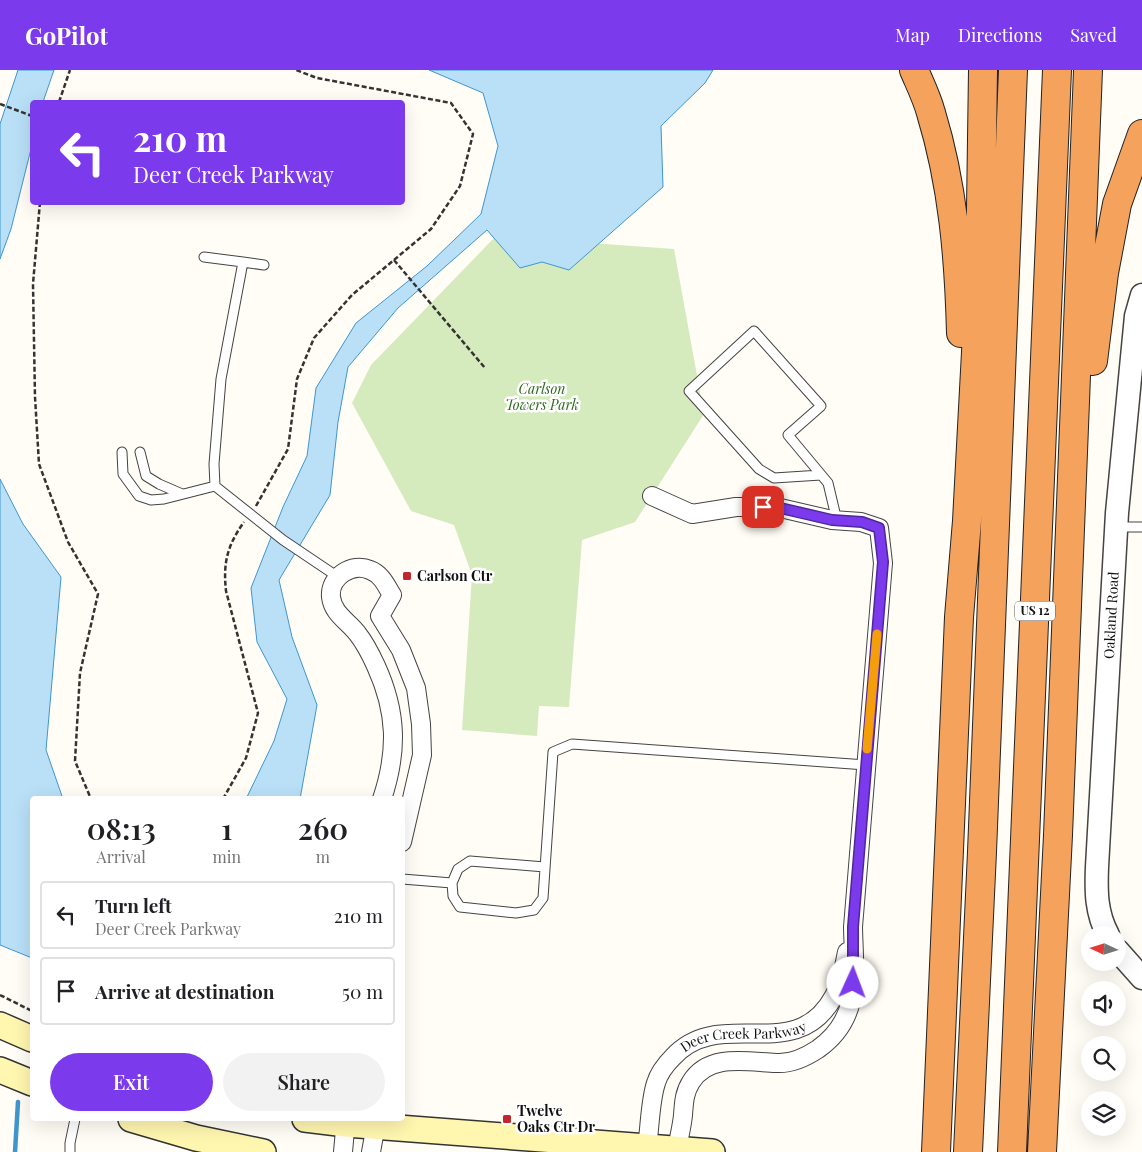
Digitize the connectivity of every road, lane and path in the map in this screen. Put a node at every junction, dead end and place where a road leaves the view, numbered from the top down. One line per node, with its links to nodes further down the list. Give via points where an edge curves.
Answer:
1 (70, 70): 8 (path)
2 (296, 70): 17 (path, via 317,78 451,102 473,134 460,186 430,229 394,260)
3 (914, 70): 30 (highway, via 931,111 947,176 959,282)
4 (983, 70): 30 (highway, via 979,287)
5 (1013, 70): 64 (highway)
6 (1057, 70): 65 (highway, US 12)
7 (1088, 70): 27 (highway)
8 (60, 100)
9 (0, 104): 10 (path)
10 (30, 115)
11 (1142, 134): 27 (highway, via 1116,204 1110,237)
12 (40, 205): 33 (path, via 33,284 39,464 68,542 98,594 80,673 75,761)
13 (204, 257): 14 (lane)
14 (243, 262): 15 (lane); 21 (lane, via 221,380)
15 (264, 264)
16 (1142, 295): 25 (street, Oakland Road, via 1136,316)
17 (485, 368)
18 (122, 452): 22 (lane, via 124,474 139,496 151,500)
19 (140, 452): 22 (lane, via 146,476)
20 (821, 474): 20 (lane, via 788,435 821,406 754,331 689,390 759,469 774,478); 24 (lane, via 828,483)
21 (215, 486): 22 (lane); 28 (lane)
22 (182, 494)
23 (652, 496): 24 (street, Deer Creek Parkway, via 692,514 736,507 776,507)
24 (837, 521): 32 (street, Deer Creek Parkway, via 862,522 879,528 883,562)
25 (1116, 527): 26 (lane); 39 (street, Oakland Road, via 1096,892 1098,913)
26 (1142, 527)
27 (1068, 558): 46 (highway)
28 (338, 578): 29 (street, via 354,569 369,569 381,577 392,595); 31 (street, via 331,596 335,611)
29 (380, 616): 31 (street); 35 (street, via 401,650 416,688 422,724 422,756)
30 (959, 617): 48 (highway)
31 (357, 633): 34 (street, via 375,664 391,707 393,748)
32 (866, 765): 36 (lane, via 572,744 553,752); 40 (street, Deer Creek Parkway)
33 (90, 796)
34 (383, 796)
35 (405, 829)
36 (546, 867): 38 (lane, via 470,862 458,869); 38 (lane, via 543,898 534,910 516,913 460,907 453,896)
37 (405, 879): 38 (lane)
38 (452, 882)
39 (1104, 926)
40 (853, 927): 55 (street, Deer Creek Parkway, via 839,984 818,1018 794,1031 712,1035 695,1040 683,1047 664,1067 656,1082); 56 (street, Deer Creek Parkway, via 852,995 847,1018 837,1032 811,1054 795,1060 778,1063 728,1060 700,1072 686,1091)
41 (1128, 960): 42 (street)
42 (1142, 978)
43 (0, 995): 44 (path)
44 (30, 1010)
45 (0, 1026): 47 (main road)
46 (1049, 1028): 66 (highway); 67 (highway)
47 (30, 1038)
48 (941, 1066): 62 (highway); 63 (highway)
49 (0, 1070): 50 (main road)
50 (30, 1082)
51 (75, 1121): 57 (lane)
52 (138, 1121): 58 (main road, via 196,1138)
53 (346, 1121): 54 (main road); 59 (street)
54 (377, 1122): 55 (main road); 60 (street)
55 (647, 1149): 56 (main road)
56 (676, 1150): 61 (main road)
57 (70, 1152)
58 (263, 1152)
59 (343, 1152)
60 (371, 1152)
61 (712, 1152)
62 (925, 1152)
63 (936, 1152)
64 (968, 1152)
65 (1012, 1152)
66 (1042, 1152)
67 (1049, 1152)

